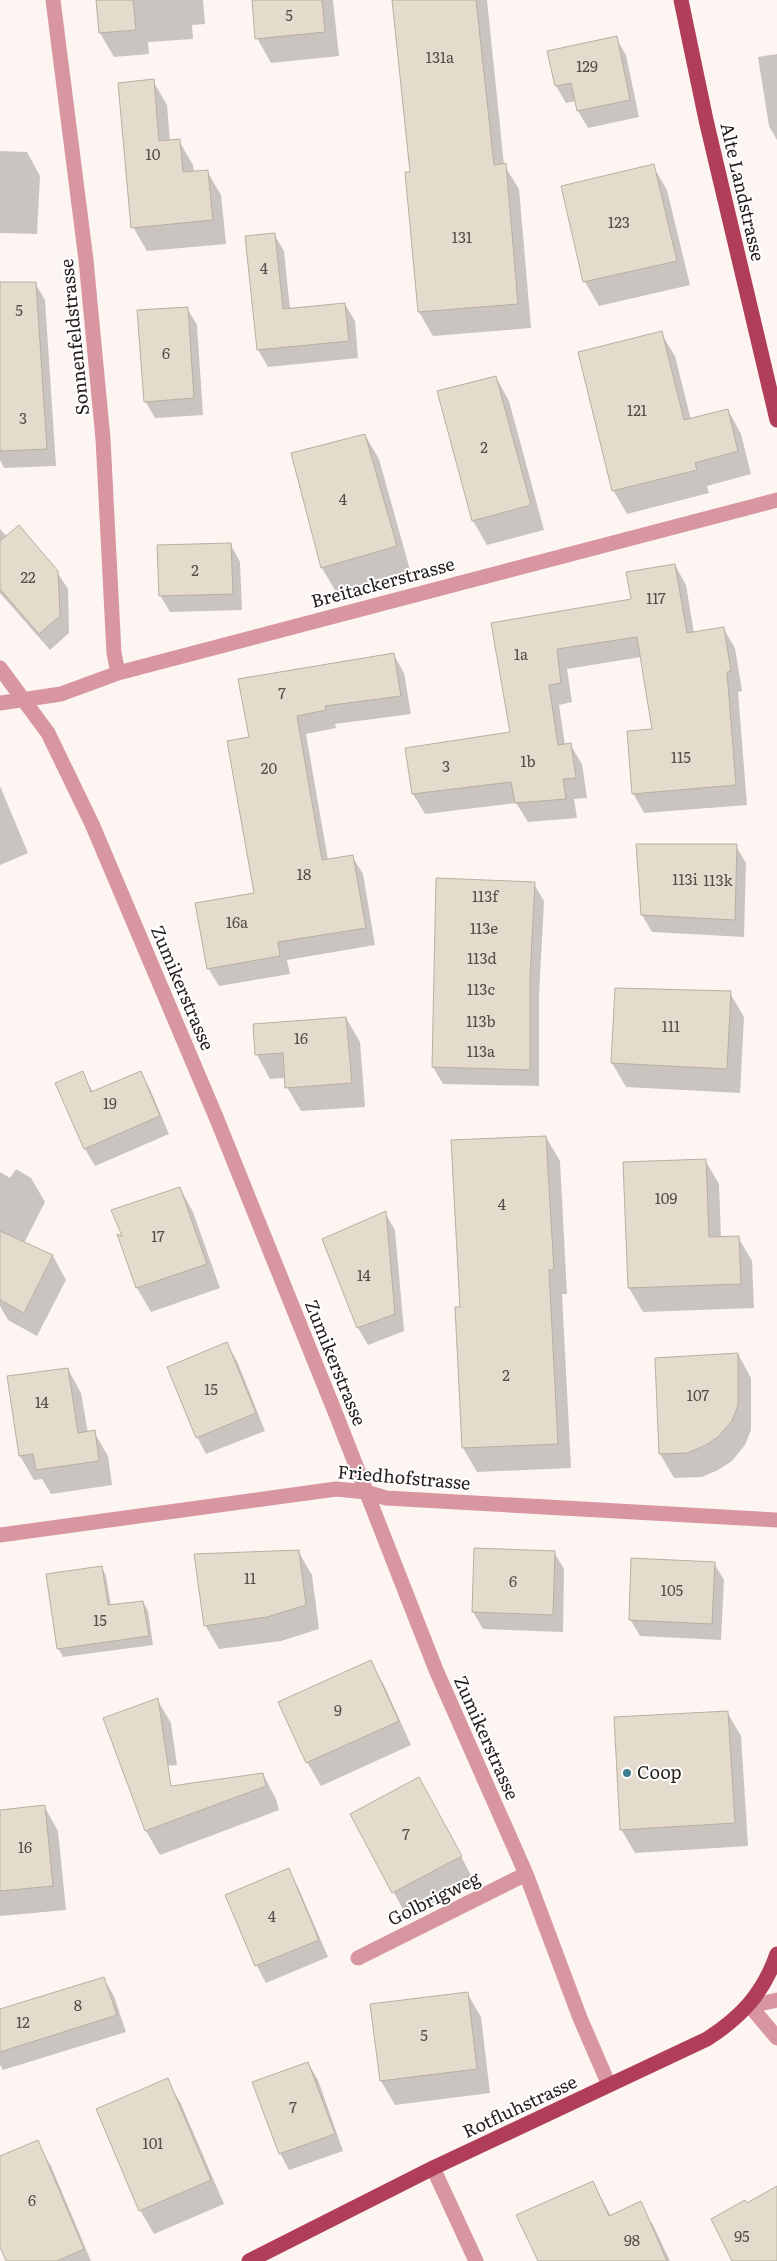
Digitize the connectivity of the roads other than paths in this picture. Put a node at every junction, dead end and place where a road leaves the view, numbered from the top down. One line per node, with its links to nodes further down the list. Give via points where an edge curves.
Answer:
1 (53, 0): 6 (street, Sonnenfeldstrasse, via 86,260 104,440 114,653)
2 (681, 0): 3 (main road, Alte Landstrasse)
3 (777, 420)
4 (777, 500): 6 (street, Breitackerstrasse)
5 (0, 668): 7 (street, Zumikerstrasse)
6 (118, 673): 7 (street, Breitackerstrasse, via 61,694)
7 (24, 700): 8 (street, Breitackerstrasse); 9 (street, Zumikerstrasse, via 48,733 92,824 216,1117)
8 (0, 703)
9 (366, 1492): 10 (street, Friedhofstrasse, via 386,1498); 11 (street, Friedhofstrasse, via 336,1489); 12 (street, Zumikerstrasse, via 436,1670)
10 (777, 1520)
11 (0, 1535)
12 (526, 1874): 14 (street, Golbrigweg); 18 (street, Zumikerstrasse, via 572,2000)
13 (777, 1954): 16 (main road, Rotfluhstrasse, via 772,1970)
14 (358, 1958)
15 (777, 2000): 16 (street)
16 (750, 2006): 17 (street); 18 (main road, Rotfluhstrasse, via 732,2023 707,2039)
17 (777, 2038)
18 (609, 2085): 19 (main road, Rotfluhstrasse)
19 (433, 2168): 20 (main road, Rotfluhstrasse); 21 (street)
20 (249, 2261)
21 (476, 2261)

